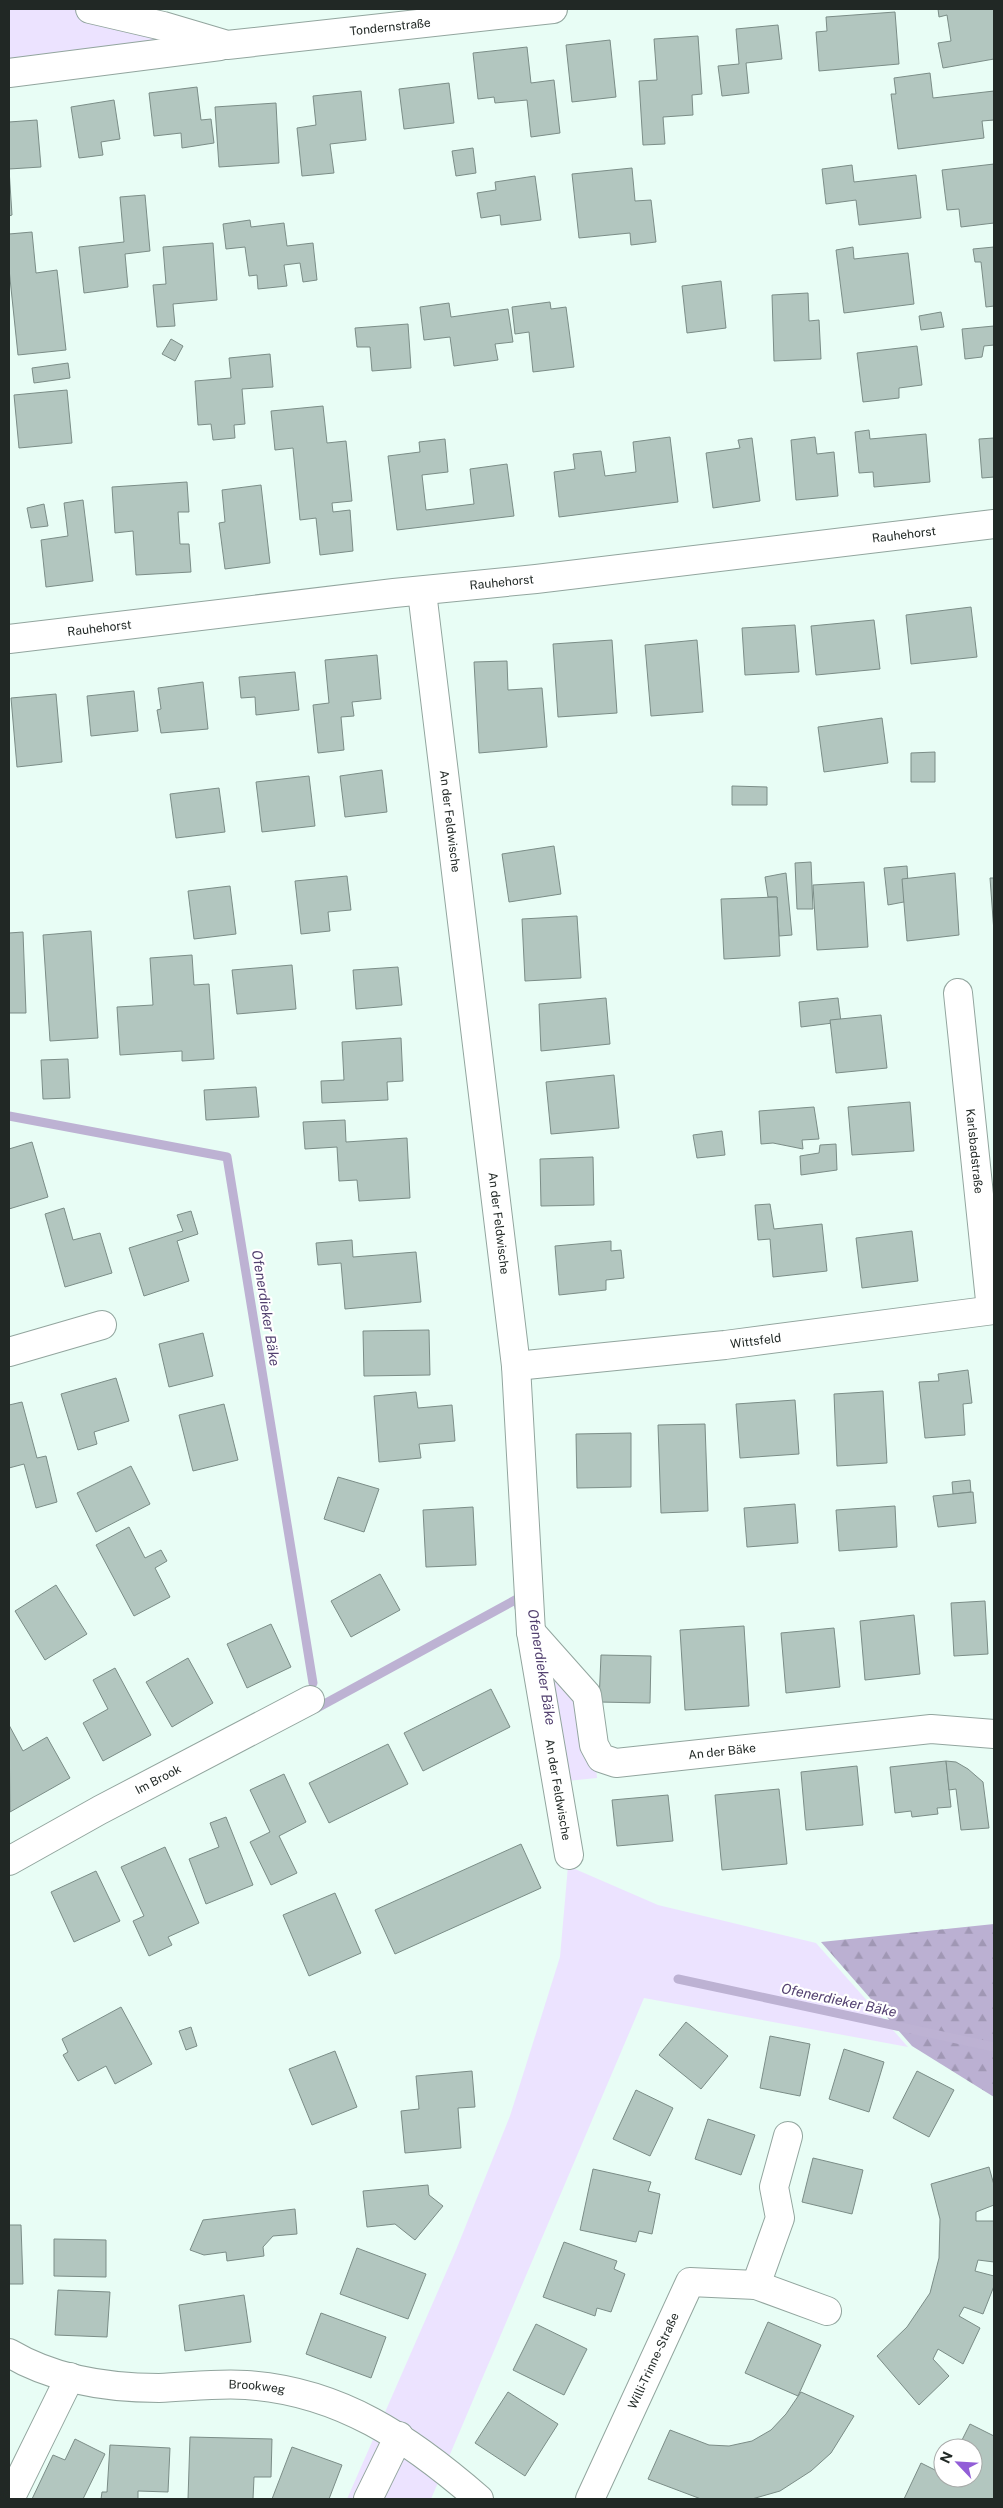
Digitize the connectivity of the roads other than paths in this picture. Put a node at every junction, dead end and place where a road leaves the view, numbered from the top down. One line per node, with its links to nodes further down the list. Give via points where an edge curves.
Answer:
1 (90, 9): 3 (street, Tondernstraße)
2 (553, 9): 3 (street, Tondernstraße)
3 (227, 45): 4 (street, Tondernstraße)
4 (9, 74)
5 (994, 524): 6 (street, Rauhehorst)
6 (422, 592): 7 (street, Rauhehorst); 12 (street, An der Feldwische)
7 (9, 639)
8 (958, 993): 9 (street, Karlsbadstraße)
9 (993, 1310): 12 (street, Wittsfeld, via 725,1345)
10 (102, 1325): 11 (street)
11 (9, 1352)
12 (516, 1366): 13 (street, An der Feldwische)
13 (532, 1632): 15 (street, An der Bäke, via 587,1695 594,1745 601,1758 616,1763 931,1729); 16 (street, An der Feldwische)
14 (310, 1700): 17 (street, Im Brook)
15 (994, 1734)
16 (569, 1855)
17 (9, 1861)
18 (788, 2136): 19 (street, via 774,2187 780,2218)
19 (756, 2285): 20 (street, Willi-Trinne-Straße); 27 (street, Willi-Trinne-Straße, via 690,2282)
20 (827, 2311)
21 (9, 2353): 22 (street, Brookweg, via 33,2366)
22 (70, 2377): 23 (street, Brookweg, via 125,2386 247,2385 293,2392 360,2414); 24 (street)
23 (399, 2436): 25 (street); 26 (street, Brookweg)
24 (10, 2499)
25 (368, 2499)
26 (479, 2499)
27 (590, 2499)

